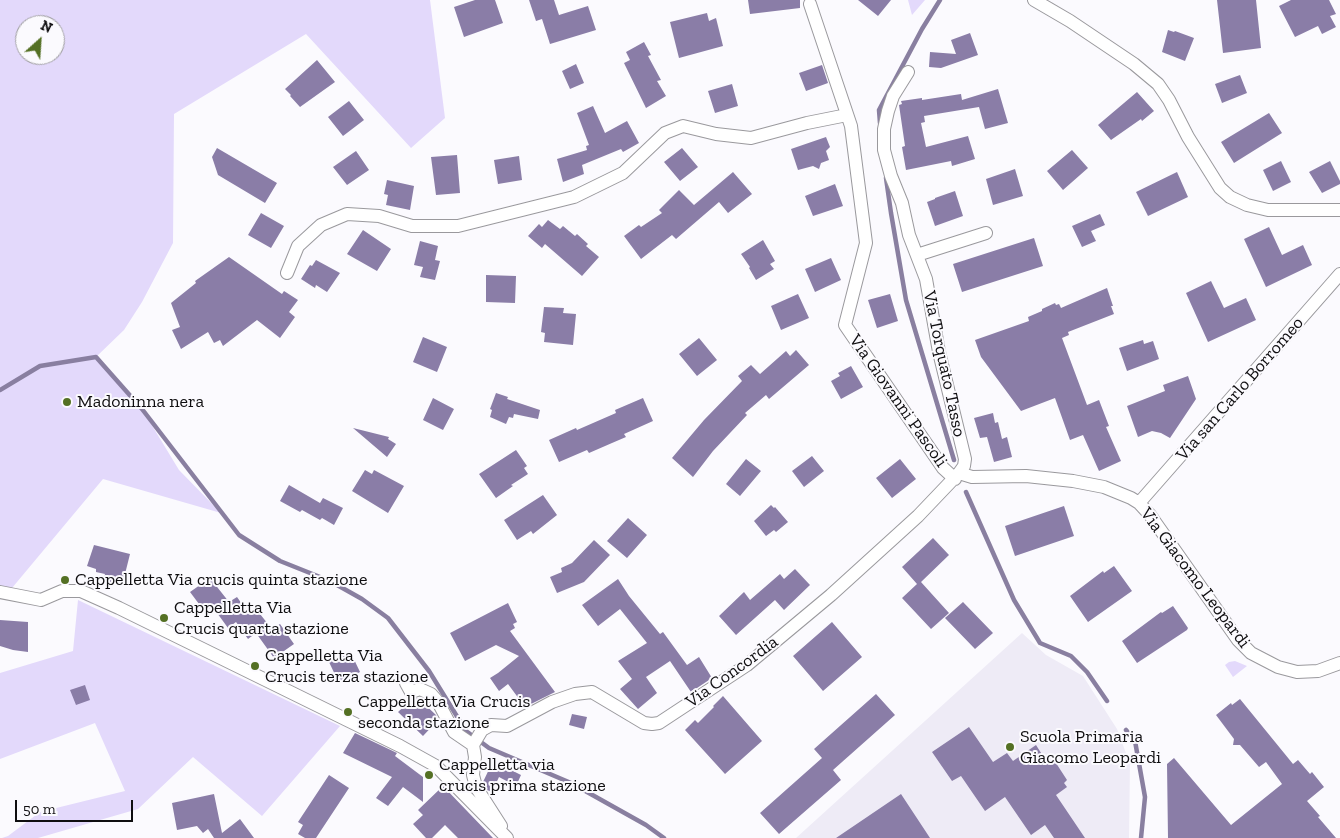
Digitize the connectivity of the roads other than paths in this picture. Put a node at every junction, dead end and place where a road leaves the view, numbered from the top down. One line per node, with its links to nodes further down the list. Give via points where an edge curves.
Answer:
1 (1034, 0): 5 (street, via 1134,64 1158,84 1220,188 1230,197 1247,206 1268,210)
2 (810, 4): 4 (street, Via Giovanni Pascoli)
3 (908, 72): 7 (street, Via Torquato Tasso, via 893,96 885,124 884,144)
4 (847, 115): 8 (street, via 751,138 683,126 665,134 623,173 574,197 458,226 412,226 379,216 347,214 320,225 298,246); 10 (street, Via Giovanni Pascoli, via 866,243 845,325 943,468)
5 (1340, 210)
6 (986, 233): 7 (street)
7 (917, 255): 10 (street, Via Torquato Tasso, via 926,279 965,459)
8 (287, 273)
9 (1340, 274): 11 (street, Via san Carlo Borromeo)
10 (957, 476): 11 (street, Via Giacomo Leopardi, via 1026,476 1073,481 1104,487); 15 (street, Via Concordia, via 918,516 831,594 735,674 659,723 644,723 592,692 565,696 507,726 491,725)
11 (1139, 503): 13 (street, Via Giacomo Leopardi, via 1238,640 1251,653 1278,667 1297,672)
12 (0, 592): 16 (street, via 41,600 62,592 81,591 120,608 436,766)
13 (1340, 663)
14 (406, 683): 15 (street, via 411,692 420,689 431,694 454,732)
15 (477, 739): 16 (street, via 476,787)
16 (505, 835)

